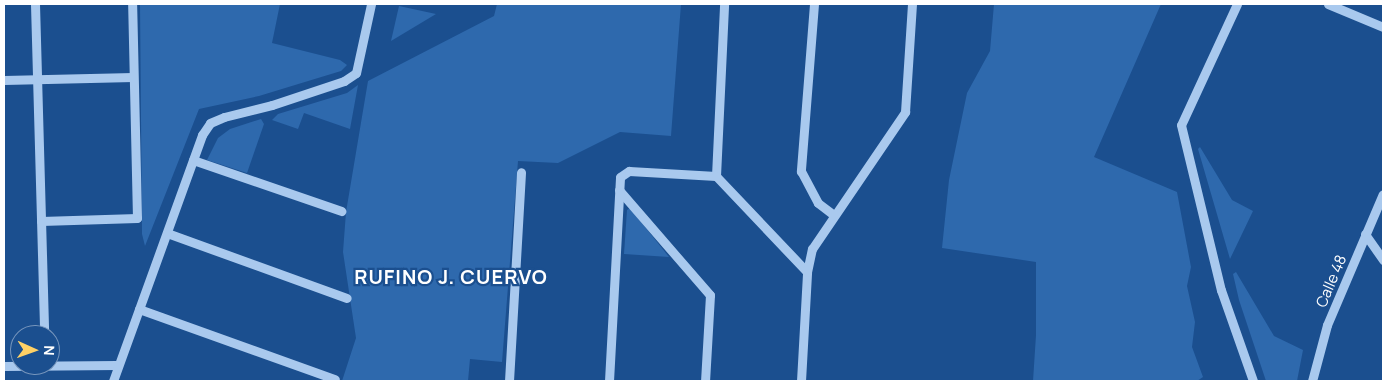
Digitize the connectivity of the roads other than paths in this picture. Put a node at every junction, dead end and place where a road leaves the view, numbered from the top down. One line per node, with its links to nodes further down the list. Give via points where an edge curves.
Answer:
1 (35, 4): 11 (street)
2 (132, 4): 10 (street)
3 (370, 4): 13 (street, via 356,73 344,81 272,106 210,123)
4 (724, 4): 15 (street)
5 (814, 4): 19 (street, via 801,171 818,203)
6 (912, 4): 19 (street, via 905,112)
7 (1237, 4): 36 (street, via 1181,125 1221,290)
8 (1328, 4): 9 (street)
9 (1383, 27)
10 (134, 76): 11 (street); 20 (street, via 137,218)
11 (38, 79): 12 (street); 20 (street)
12 (4, 80)
13 (193, 160): 18 (street); 21 (street)
14 (521, 172): 32 (street)
15 (716, 176): 16 (street, via 629,170 620,177); 24 (street)
16 (619, 190): 33 (street); 34 (street, via 710,295)
17 (1383, 194): 22 (street, Calle 48)
18 (341, 211)
19 (834, 215): 24 (street, via 812,249)
20 (41, 221): 27 (street)
21 (167, 233): 25 (street); 26 (street)
22 (1365, 234): 23 (street); 37 (street, Calle 48, via 1327,325)
23 (1383, 260)
24 (807, 272): 35 (street)
25 (348, 298)
26 (139, 309): 29 (street); 30 (street)
27 (44, 325)
28 (60, 365): 29 (street)
29 (117, 365): 31 (street)
30 (335, 379)
31 (112, 381)
32 (509, 381)
33 (609, 381)
34 (705, 381)
35 (801, 381)
36 (1253, 381)
37 (1312, 381)

